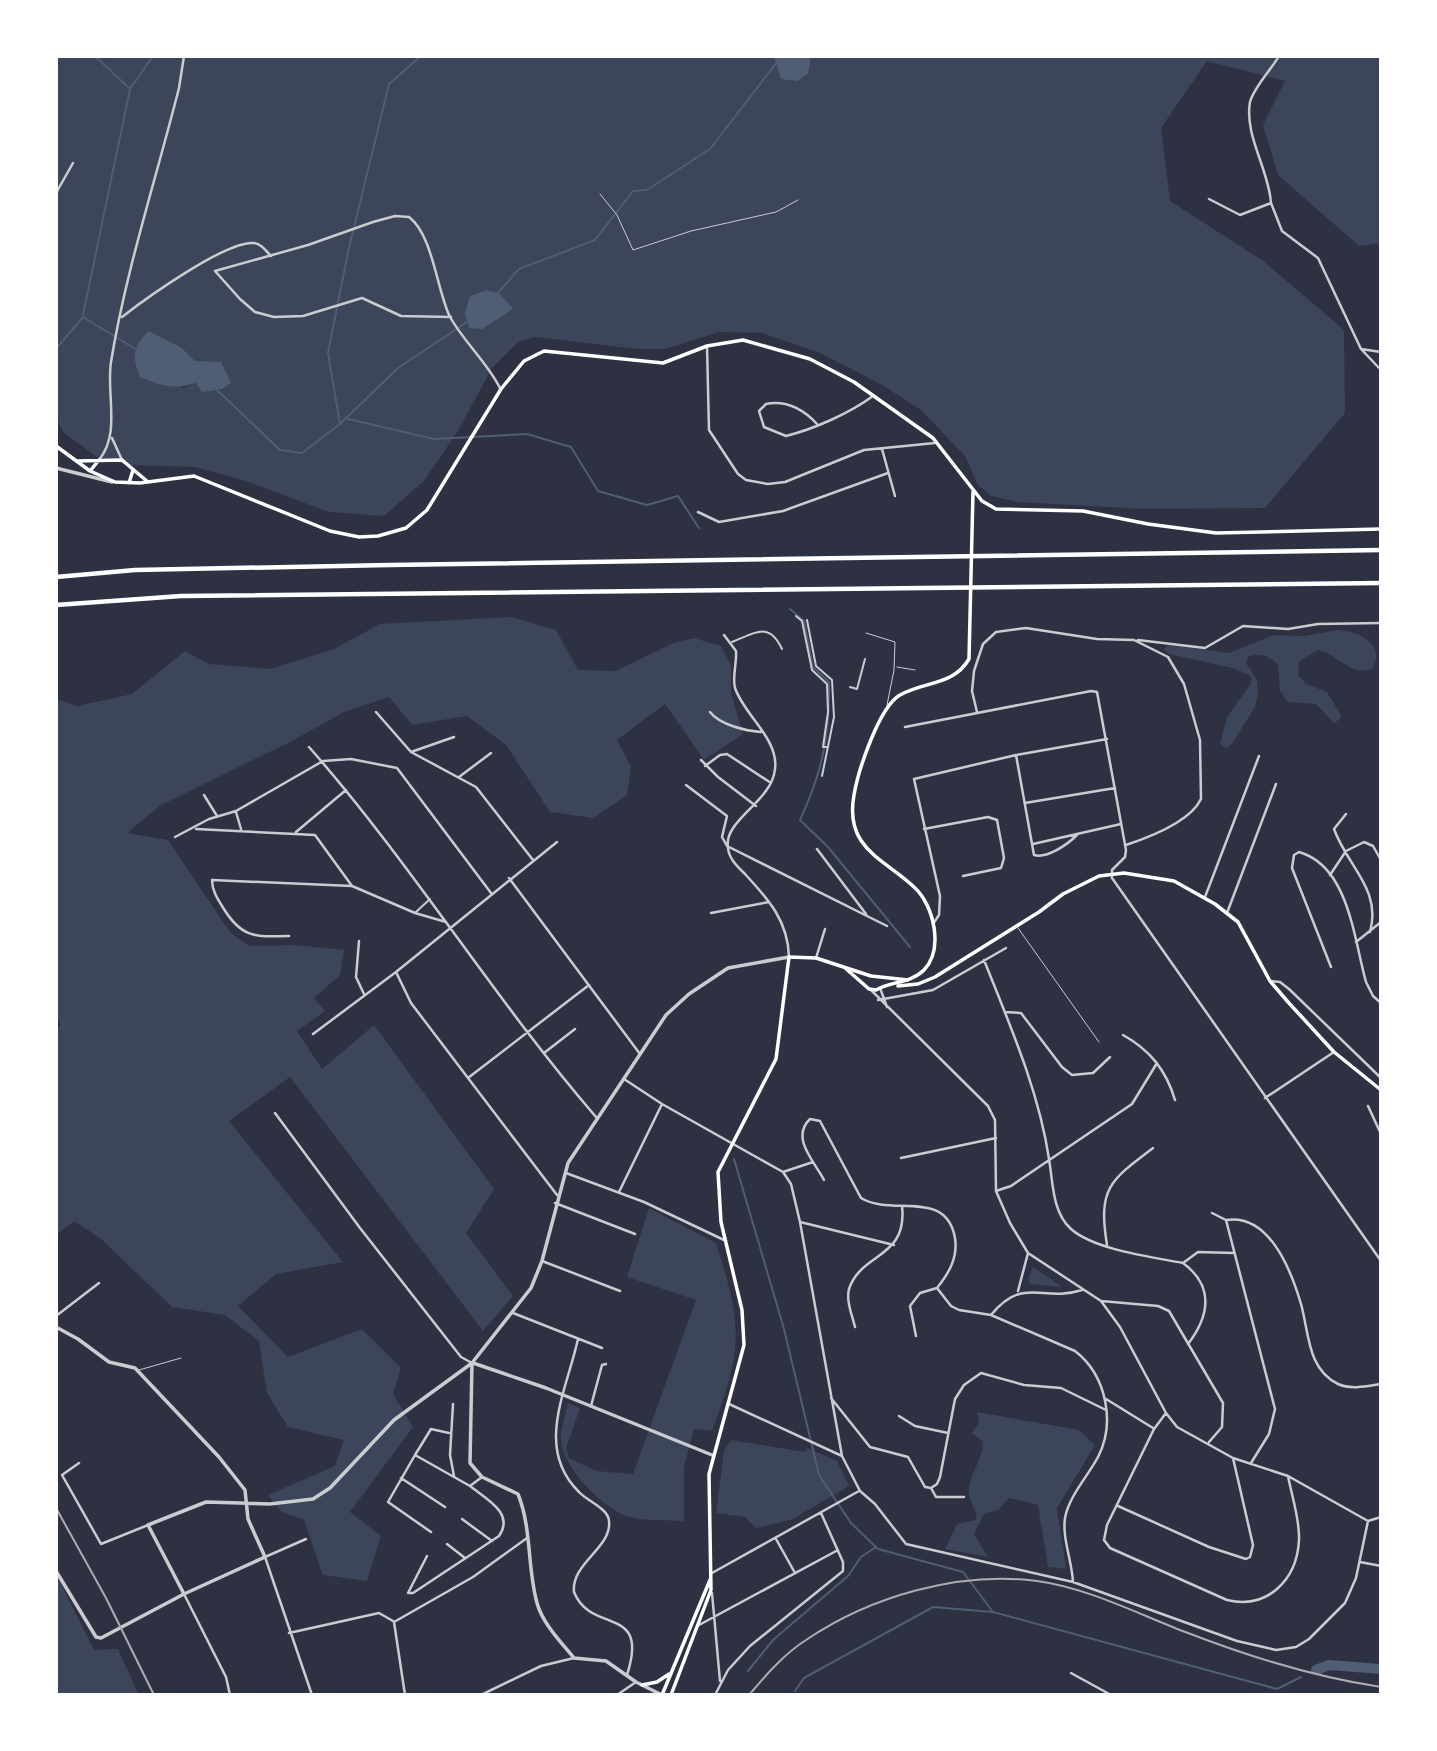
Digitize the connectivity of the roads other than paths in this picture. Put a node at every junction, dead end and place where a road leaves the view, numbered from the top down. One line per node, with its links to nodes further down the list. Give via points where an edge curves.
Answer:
1 (184, 56): 11 (street, via 180,88)
2 (1279, 56): 8 (street, via 1250,103 1250,125 1268,177)
3 (73, 163): 4 (street)
4 (56, 193)
5 (600, 194): 7 (lane, via 617,215 633,250 691,230 775,212)
6 (1209, 199): 8 (street, via 1240,215)
7 (798, 200)
8 (1271, 203): 13 (street, via 1282,231 1321,263)
9 (271, 256): 10 (street, via 384,219 409,218 418,228); 10 (street, via 214,273 256,312 274,317 303,316 362,298 401,316); 11 (street, via 250,242 222,253)
10 (451, 317): 16 (street)
11 (120, 319): 19 (street, via 110,370)
12 (707, 346): 16 (main road, via 663,363 544,351 524,361); 17 (main road, via 734,340 772,347 819,362); 22 (street, via 709,430 746,480 785,482 864,450)
13 (1361, 349): 14 (street); 15 (street)
14 (1381, 352)
15 (1381, 370)
16 (501, 389): 32 (main road, via 428,510 395,532 343,535 194,477)
17 (873, 396): 18 (street); 20 (main road)
18 (817, 424): 18 (street, via 784,403 766,404 759,411 764,427 782,436)
19 (111, 435): 23 (street); 24 (street)
20 (937, 443): 22 (street); 34 (main road)
21 (56, 446): 25 (main road)
22 (881, 448): 29 (street)
23 (99, 460): 24 (main road); 25 (main road); 28 (main road)
24 (122, 460): 27 (main road)
25 (75, 461): 28 (main road)
26 (56, 468): 30 (street)
27 (133, 470): 32 (main road); 33 (main road)
28 (89, 471): 30 (street); 31 (main road)
29 (888, 473): 35 (street); 36 (street, via 783,512 719,522)
30 (85, 476): 31 (street)
31 (116, 482): 33 (main road)
32 (148, 482): 33 (main road)
33 (129, 483)
34 (973, 490): 37 (main road, via 996,509 1083,511 1210,532); 52 (main road)
35 (895, 496)
36 (698, 512)
37 (1381, 529)
38 (1381, 550): 39 (highway, via 135,570)
39 (56, 577)
40 (1381, 583): 41 (highway, via 181,596)
41 (56, 605)
42 (796, 616): 43 (street)
43 (804, 620): 47 (street); 49 (street)
44 (1381, 623): 48 (street, via 1288,629 1243,626 1205,648)
45 (866, 634): 57 (lane, via 895,642)
46 (724, 635): 50 (street)
47 (811, 640): 49 (street); 55 (street)
48 (1134, 640): 53 (street, via 1003,629 990,635); 101 (street, via 1163,653 1184,684 1201,748 1203,788 1200,802 1185,815)
49 (806, 641): 56 (street)
50 (732, 642): 51 (street, via 768,631); 67 (street, via 737,657 734,686)
51 (782, 649)
52 (971, 653): 53 (street); 62 (main road, via 957,674 901,694)
53 (979, 653): 65 (street, via 972,684)
54 (865, 659): 61 (street, via 857,689)
55 (815, 662): 56 (street); 58 (street)
56 (810, 663): 60 (street)
57 (894, 666): 59 (lane); 62 (lane)
58 (820, 669): 60 (street); 71 (street, via 832,680 834,717)
59 (915, 670)
60 (816, 674): 71 (street, via 827,684 823,747)
61 (850, 688)
62 (887, 707): 122 (main road, via 857,782 853,813 871,855 915,888)
63 (376, 712): 72 (street)
64 (710, 712): 67 (street, via 715,718)
65 (977, 712): 66 (street); 69 (street, via 1094,691 1100,698)
66 (905, 727)
67 (761, 732): 81 (street, via 775,759)
68 (454, 737): 72 (street)
69 (1107, 739): 74 (street); 84 (street)
70 (309, 747): 77 (street)
71 (828, 747): 79 (street)
72 (411, 752): 80 (street)
73 (491, 753): 80 (street)
74 (1016, 755): 87 (street); 95 (street, via 914,779)
75 (1259, 756): 113 (street)
76 (701, 760): 78 (street)
77 (323, 761): 85 (street); 89 (street); 112 (street, via 351,759 397,768)
78 (705, 766): 81 (street, via 723,754); 88 (street)
79 (822, 776)
80 (459, 777): 105 (street, via 476,787)
81 (771, 783): 88 (street)
82 (1276, 784): 118 (street)
83 (686, 785): 102 (street, via 727,816 722,837)
84 (1115, 788): 87 (street); 92 (street)
85 (346, 790): 96 (street); 114 (street)
86 (204, 795): 91 (street)
87 (1025, 803): 100 (street)
88 (756, 806): 102 (street, via 733,827)
89 (236, 811): 91 (street); 94 (street)
90 (1346, 814): 104 (street, via 1334,829)
91 (217, 816): 93 (street)
92 (1121, 824): 97 (street); 101 (street)
93 (194, 829): 94 (street); 98 (street)
94 (241, 829): 96 (street)
95 (924, 829): 109 (street, via 988,817 997,820 1004,858 1001,867); 122 (street, via 941,900)
96 (296, 832): 111 (street, via 319,838)
97 (1077, 835): 100 (street); 100 (street, via 1041,856 1034,855)
98 (175, 837)
99 (557, 842): 105 (street)
100 (1033, 844)
101 (1126, 845): 107 (street, via 1125,857)
102 (727, 846): 115 (street, via 733,861); 119 (street)
103 (817, 849): 119 (street)
104 (1346, 851): 106 (street, via 1369,842); 108 (street); 127 (street, via 1363,876 1373,905)
105 (533, 860): 110 (street)
106 (1381, 860)
107 (1111, 873): 113 (main road, via 1174,881); 124 (main road, via 1072,888); 169 (street, via 1119,892)
108 (1330, 875): 130 (street); 136 (street, via 1309,855 1299,852 1291,861)
109 (963, 876)
110 (509, 878): 112 (street); 144 (street)
111 (352, 886): 116 (street); 128 (street, via 212,880 214,892 240,930 257,936)
112 (491, 893): 125 (street)
113 (1205, 898): 118 (main road)
114 (430, 899): 116 (street); 120 (street)
115 (769, 902): 117 (street); 132 (street, via 785,925)
116 (415, 913): 120 (street)
117 (711, 913)
118 (1227, 913): 143 (main road, via 1248,937)
119 (866, 914): 123 (street)
120 (446, 922): 125 (street)
121 (1381, 922): 127 (street)
122 (933, 924): 140 (main road, via 931,960)
123 (887, 926)
124 (1017, 926): 142 (main road); 159 (lane)
125 (450, 927): 137 (street); 156 (street)
126 (825, 929): 133 (street)
127 (1370, 932): 130 (street)
128 (289, 936)
129 (359, 941): 149 (street, via 356,976)
130 (1356, 942): 152 (street, via 1369,991)
131 (1006, 948): 134 (street)
132 (789, 957): 133 (main road); 162 (street, via 740,964 716,975 675,1005); 177 (main road, via 776,1059)
133 (817, 958): 135 (main road)
134 (984, 960): 151 (street, via 933,990); 154 (street)
135 (844, 967): 138 (main road); 145 (main road)
136 (1331, 967)
137 (396, 972): 149 (street); 166 (street, via 411,1003)
138 (871, 976): 139 (main road); 145 (main road)
139 (880, 977): 141 (main road); 147 (main road)
140 (914, 977): 141 (main road); 142 (main road)
141 (908, 980): 146 (main road)
142 (928, 980): 146 (main road)
143 (1270, 981): 160 (main road); 165 (street, via 1289,989)
144 (589, 985): 156 (street); 162 (street)
145 (867, 985): 148 (main road)
146 (895, 985): 147 (main road)
147 (880, 987): 148 (main road); 151 (street)
148 (871, 990): 150 (street)
149 (364, 994): 157 (street)
150 (878, 1000): 151 (street); 153 (street)
151 (884, 1000): 153 (street)
152 (1381, 1003)
153 (888, 1010): 176 (street, via 988,1106)
154 (1005, 1012): 163 (street, via 1021,1013 1072,1075 1093,1073); 180 (street)
155 (575, 1029): 161 (street)
156 (528, 1032): 161 (street); 166 (street)
157 (313, 1034)
158 (1122, 1035): 164 (street)
159 (1099, 1042)
160 (1334, 1052): 168 (main road); 169 (street)
161 (544, 1053): 174 (street)
162 (640, 1054): 167 (street)
163 (1110, 1058)
164 (1157, 1063): 170 (street); 180 (street, via 1132,1104)
165 (1381, 1077)
166 (468, 1078): 187 (street)
167 (623, 1078): 171 (street); 174 (street)
168 (1381, 1090)
169 (1265, 1098): 200 (street)
170 (1175, 1100)
171 (662, 1104): 177 (street); 186 (street)
172 (1368, 1106): 175 (street)
173 (275, 1113): 218 (street, via 461,1357)
174 (596, 1117): 182 (street)
175 (1381, 1134)
176 (996, 1138): 179 (street); 185 (street)
177 (731, 1144): 183 (street); 194 (main road, via 721,1161 716,1185)
178 (1153, 1148): 196 (street, via 1108,1190 1103,1207)
179 (901, 1158)
180 (1049, 1160): 185 (street, via 1012,1186); 196 (street, via 1060,1217 1073,1231)
181 (814, 1162): 183 (street); 184 (street); 189 (street, via 802,1139 806,1123 815,1119 858,1195 876,1204)
182 (564, 1172): 186 (street); 187 (street)
183 (783, 1172): 192 (street, via 792,1184)
184 (824, 1180)
185 (996, 1191): 197 (street)
186 (619, 1192): 194 (street)
187 (557, 1195): 188 (street)
188 (555, 1203): 193 (street); 199 (street)
189 (902, 1206): 195 (street, via 901,1230); 203 (street, via 934,1209 951,1225 955,1256)
190 (1212, 1213): 191 (street)
191 (1226, 1220): 198 (street); 221 (street, via 1251,1221 1277,1251 1298,1295 1311,1354 1328,1376 1348,1387)
192 (800, 1222): 195 (street); 223 (street)
193 (635, 1234)
194 (724, 1240): 226 (main road, via 745,1327 740,1369)
195 (894, 1245): 211 (street, via 850,1288)
196 (1107, 1245): 201 (street)
197 (1028, 1253): 204 (street); 206 (street)
198 (1234, 1253): 201 (street, via 1198,1252); 240 (street, via 1275,1409 1269,1434)
199 (542, 1261): 205 (street); 208 (street, via 531,1288)
200 (1381, 1261)
201 (1183, 1263): 215 (street, via 1198,1274 1205,1290 1202,1320)
202 (99, 1283): 210 (street)
203 (937, 1288): 209 (street, via 959,1310); 213 (street, via 920,1293 910,1306)
204 (1082, 1290): 206 (street, via 1068,1294); 207 (street)
205 (620, 1291)
206 (1017, 1292): 209 (street)
207 (1101, 1301): 215 (street, via 1163,1308); 229 (street)
208 (513, 1312): 214 (street); 218 (street)
209 (991, 1315): 224 (street, via 1074,1351 1092,1368)
210 (56, 1316)
211 (855, 1327)
212 (56, 1328): 220 (street, via 109,1362)
213 (916, 1336)
214 (578, 1339): 216 (street); 222 (street)
215 (1188, 1344): 234 (street, via 1225,1410 1222,1427)
216 (602, 1348)
217 (181, 1358): 220 (lane)
218 (472, 1363): 222 (street); 243 (street, via 468,1455); 249 (street, via 394,1420 360,1459 313,1499 302,1503)
219 (606, 1364): 227 (street)
220 (138, 1371): 249 (street, via 232,1472 245,1490)
221 (1381, 1384)
222 (563, 1395): 227 (street); 282 (street, via 554,1440 559,1465 572,1485 606,1512 610,1523 606,1537 577,1575 574,1591 581,1603 632,1637 634,1654)
223 (829, 1396): 237 (street); 246 (street, via 870,1447 908,1457 925,1487)
224 (1106, 1399): 228 (street); 231 (street)
225 (453, 1404): 232 (street)
226 (729, 1404): 236 (main road); 237 (street)
227 (590, 1406): 236 (street)
228 (1106, 1410): 233 (street, via 1061,1388 1024,1385 981,1373 959,1392); 272 (street, via 1105,1442 1065,1519)
229 (1166, 1413): 231 (street); 234 (street, via 1177,1427)
230 (899, 1416): 233 (street, via 915,1426)
231 (1154, 1429): 250 (street)
232 (450, 1433): 235 (street, via 431,1429); 241 (street)
233 (948, 1433): 246 (street, via 940,1476)
234 (1208, 1443): 238 (street)
235 (415, 1455): 241 (street); 244 (street)
236 (712, 1455): 271 (main road)
237 (842, 1456): 247 (street)
238 (1233, 1458): 240 (street); 250 (street, via 1253,1545 1246,1559)
239 (79, 1463): 256 (street, via 62,1475 100,1543 107,1545)
240 (1250, 1464): 242 (street)
241 (454, 1476): 245 (street)
242 (1288, 1476): 250 (street, via 1298,1548 1278,1589 1253,1604 1227,1600 1110,1548 1105,1534); 255 (street)
243 (482, 1477): 245 (street); 258 (street, via 518,1494)
244 (401, 1478): 251 (street); 257 (street, via 389,1504)
245 (470, 1486): 261 (street, via 502,1513 503,1531)
246 (931, 1488): 248 (street, via 940,1498)
247 (860, 1491): 252 (street); 272 (street, via 906,1544)
248 (964, 1497)
249 (246, 1502): 256 (street, via 206,1502); 265 (street, via 248,1519)
250 (1117, 1506)
251 (445, 1507)
252 (821, 1513): 260 (street); 263 (street)
253 (1381, 1517): 255 (street)
254 (462, 1519): 261 (street)
255 (1368, 1521): 267 (street)
256 (148, 1525): 274 (street)
257 (431, 1532)
258 (528, 1537): 276 (street, via 473,1577); 279 (street, via 537,1605)
259 (306, 1539): 265 (street)
260 (776, 1539): 270 (street); 271 (street)
261 (492, 1541): 266 (street)
262 (447, 1544): 266 (street)
263 (839, 1550): 270 (street); 284 (street, via 844,1567 841,1575 750,1646)
264 (427, 1556): 266 (street, via 408,1593)
265 (265, 1557): 274 (street); 278 (street)
266 (465, 1558)
267 (1360, 1562): 268 (street); 272 (street, via 1350,1593 1328,1622 1302,1644 1276,1650 1237,1642)
268 (1381, 1566)
269 (56, 1571): 274 (street, via 96,1637 104,1637)
270 (794, 1573): 275 (street)
271 (710, 1578): 273 (main road); 280 (main road)
272 (1073, 1582)
273 (711, 1590): 275 (street); 277 (main road)
274 (184, 1594): 286 (street, via 226,1677)
275 (714, 1617): 277 (street); 284 (street)
276 (394, 1622): 278 (street, via 379,1613); 288 (street)
277 (699, 1625): 292 (main road)
278 (289, 1633): 287 (street)
279 (574, 1658): 282 (street, via 606,1661); 289 (street, via 541,1666)
280 (671, 1672): 285 (main road); 291 (main road)
281 (1071, 1674): 294 (street)
282 (626, 1675): 283 (street)
283 (636, 1682): 285 (street); 290 (street)
284 (720, 1683): 293 (street)
285 (642, 1685): 291 (street)
286 (230, 1695)
287 (312, 1695)
288 (405, 1695)
289 (481, 1695)
290 (617, 1695)
291 (662, 1695)
292 (671, 1695)
293 (715, 1695)
294 (1111, 1695)

